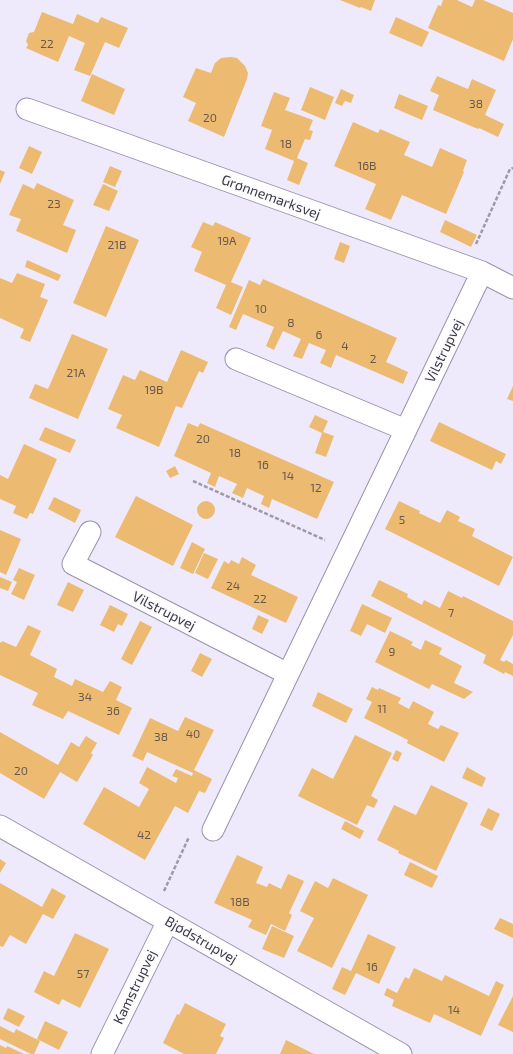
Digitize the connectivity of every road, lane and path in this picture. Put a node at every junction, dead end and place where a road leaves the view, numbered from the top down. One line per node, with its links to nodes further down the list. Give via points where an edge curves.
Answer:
1 (27, 109): 3 (street, Grønnemarksvej)
2 (513, 168): 3 (path, via 510,169 475,247)
3 (482, 272): 4 (street, Grønnemarksvej); 6 (street, Vilstrupvej)
4 (513, 288)
5 (236, 359): 6 (street)
6 (406, 430): 9 (street, Vilstrupvej)
7 (193, 481): 9 (path)
8 (90, 532): 10 (street, Vilstrupvej, via 73,564)
9 (348, 550): 10 (street, Vilstrupvej)
10 (288, 674): 12 (street, Vilstrupvej)
11 (0, 826): 13 (street, Bjødstrupvej)
12 (213, 830): 13 (path, via 193,830)
13 (160, 917): 14 (street, Kamstrupvej); 15 (street, Bjødstrupvej)
14 (102, 1054)
15 (401, 1054)

